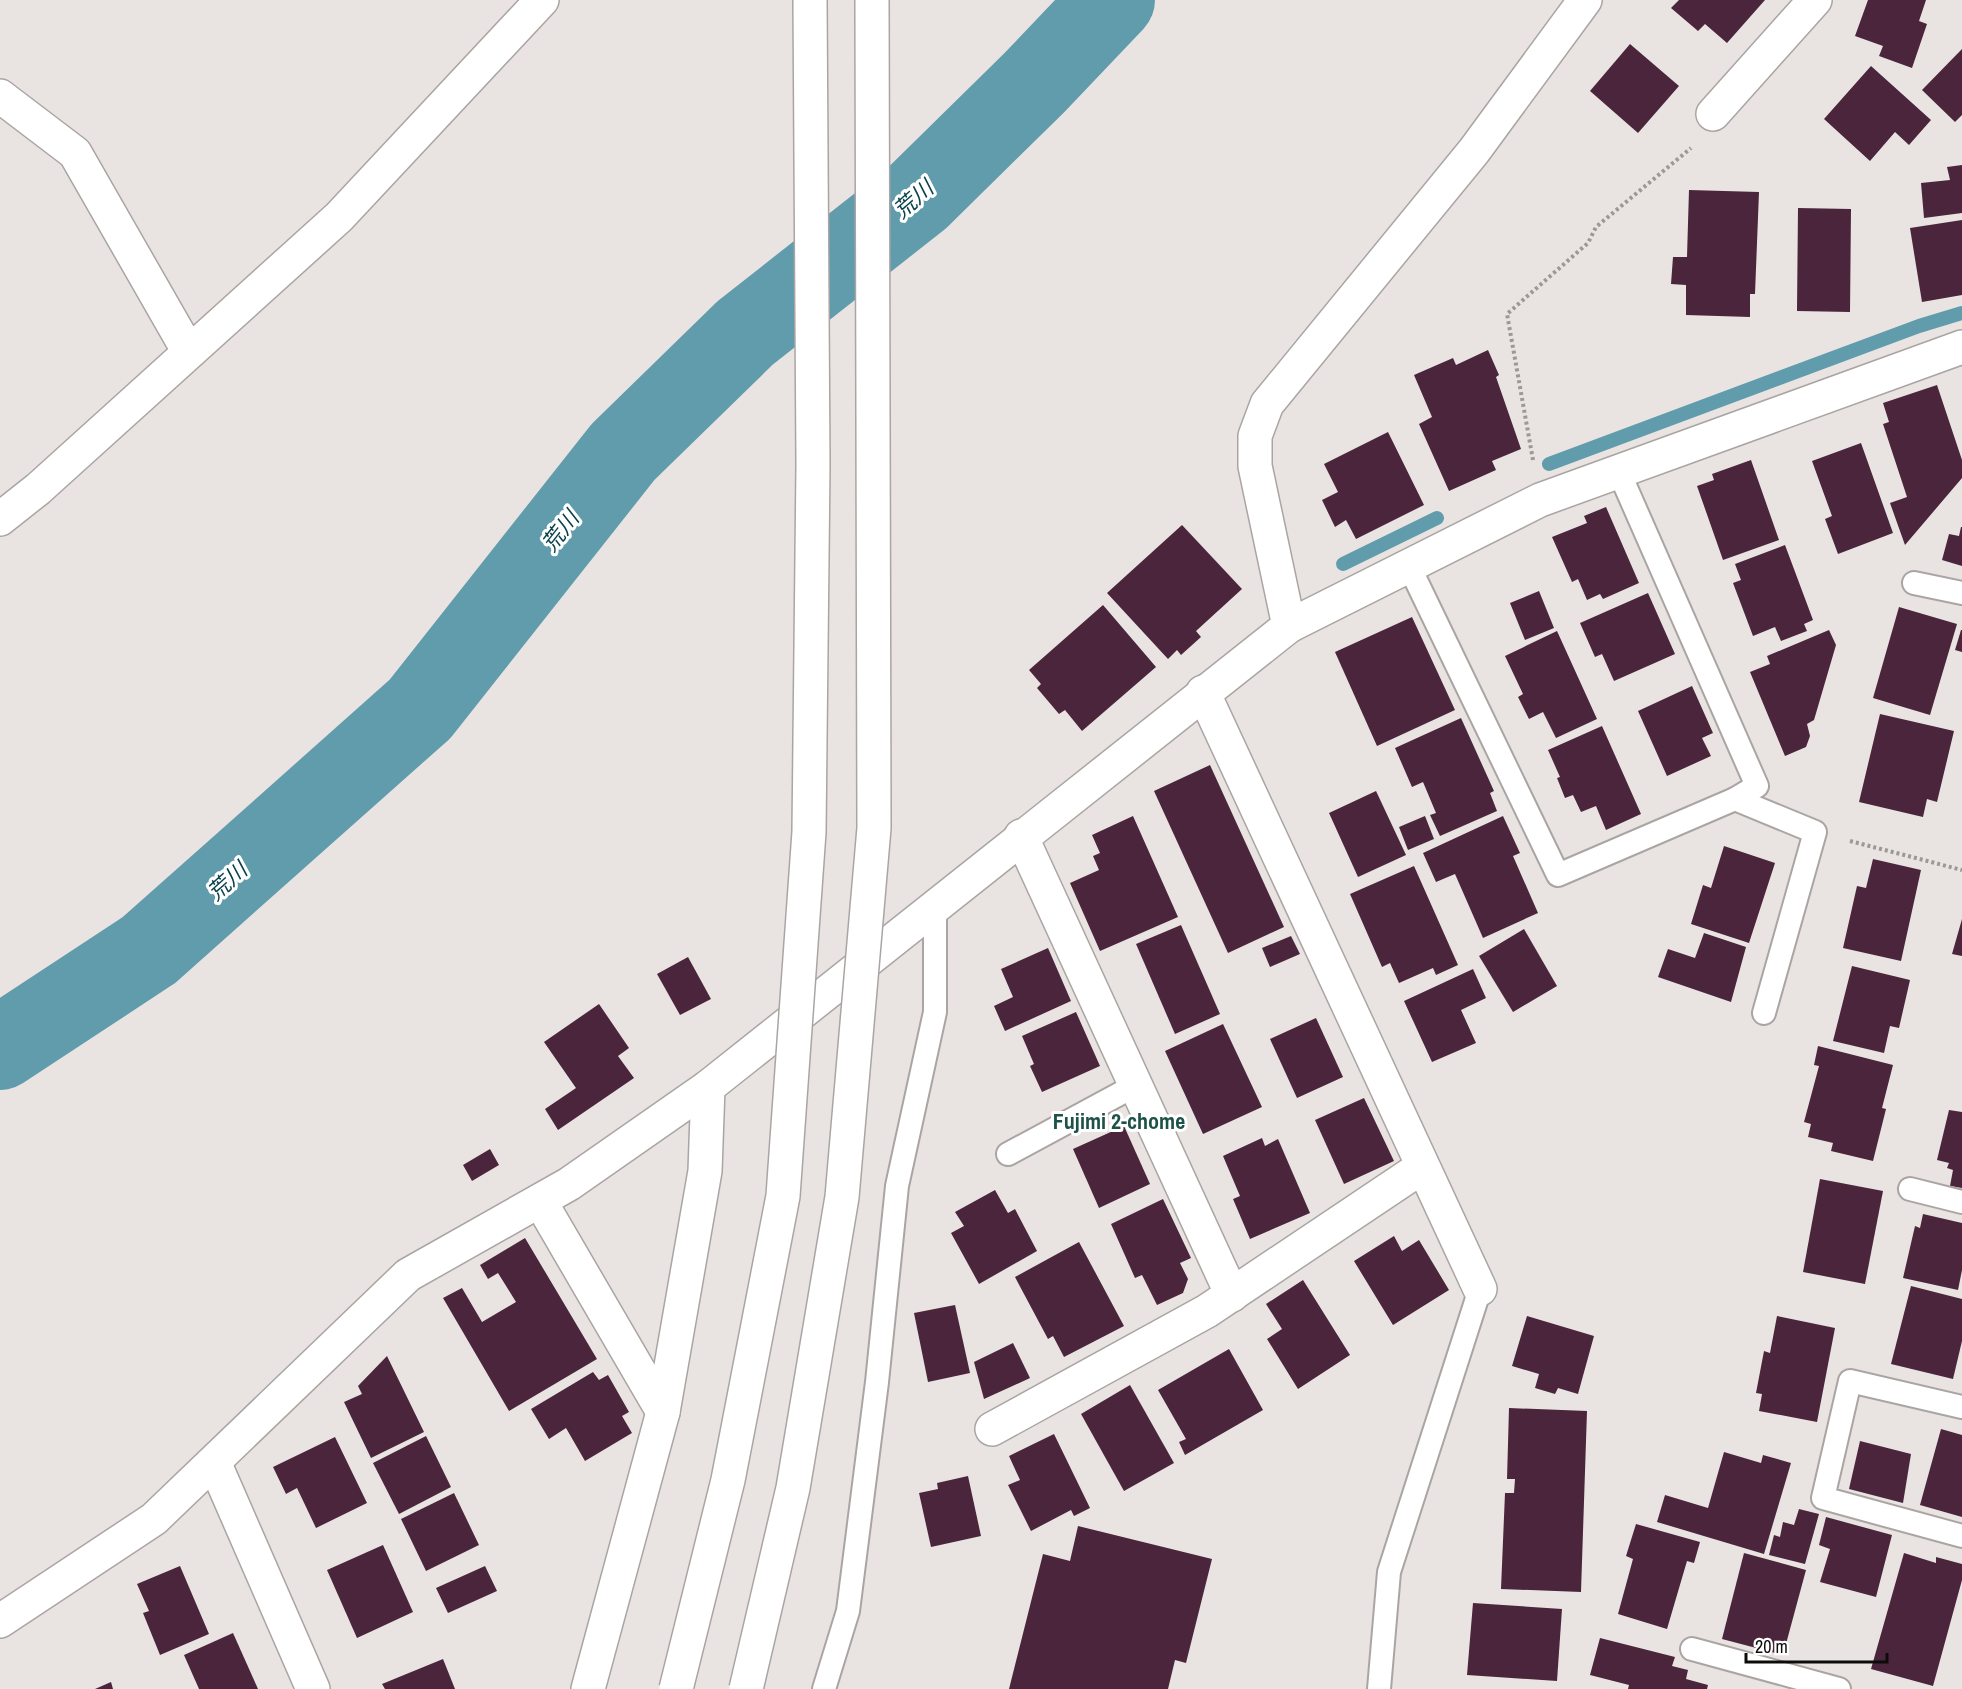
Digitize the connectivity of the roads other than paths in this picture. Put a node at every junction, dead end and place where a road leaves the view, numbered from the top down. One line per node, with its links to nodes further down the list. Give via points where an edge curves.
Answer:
1 (542, 0): 9 (street, via 339,217)
2 (810, 0): 39 (street, bridge, via 813,465 809,832 783,1196 728,1480)
3 (872, 0): 40 (street, bridge, via 874,828 842,1197 793,1488)
4 (1585, 0): 15 (street, via 1474,151 1267,404 1255,436 1255,466)
5 (1815, 0): 7 (street)
6 (0, 96): 9 (street, via 75,153)
7 (1713, 114)
8 (1962, 347): 10 (street)
9 (189, 352): 11 (street)
10 (1619, 472): 12 (street, via 1540,500); 17 (lane, via 1757,786)
11 (0, 519)
12 (1409, 566): 15 (street); 17 (lane, via 1558,875)
13 (1914, 583): 14 (lane)
14 (1962, 593)
15 (1289, 626): 16 (street)
16 (1203, 692): 18 (street); 24 (street)
17 (1735, 799): 20 (lane, via 1815,832)
18 (1021, 836): 19 (street); 21 (street)
19 (935, 905): 22 (street); 41 (lane, via 935,1012 897,1186 848,1611)
20 (1764, 1013)
21 (1136, 1085): 23 (lane); 29 (street)
22 (708, 1087): 26 (street); 31 (street, via 705,1172)
23 (1008, 1154)
24 (1422, 1167): 28 (street); 29 (street)
25 (1910, 1189): 27 (lane)
26 (540, 1201): 31 (street); 33 (street, via 408,1275)
27 (1962, 1202)
28 (1480, 1289): 42 (lane, via 1389,1572)
29 (1232, 1295): 32 (street)
30 (1962, 1407): 34 (lane, via 1850,1381 1824,1498)
31 (663, 1412): 38 (street)
32 (992, 1429)
33 (214, 1462): 35 (street, via 154,1519); 37 (street)
34 (1962, 1536)
35 (0, 1621)
36 (1692, 1649): 43 (lane)
37 (313, 1689)
38 (588, 1689)
39 (676, 1689)
40 (746, 1689)
41 (824, 1689)
42 (1379, 1689)
43 (1839, 1689)

